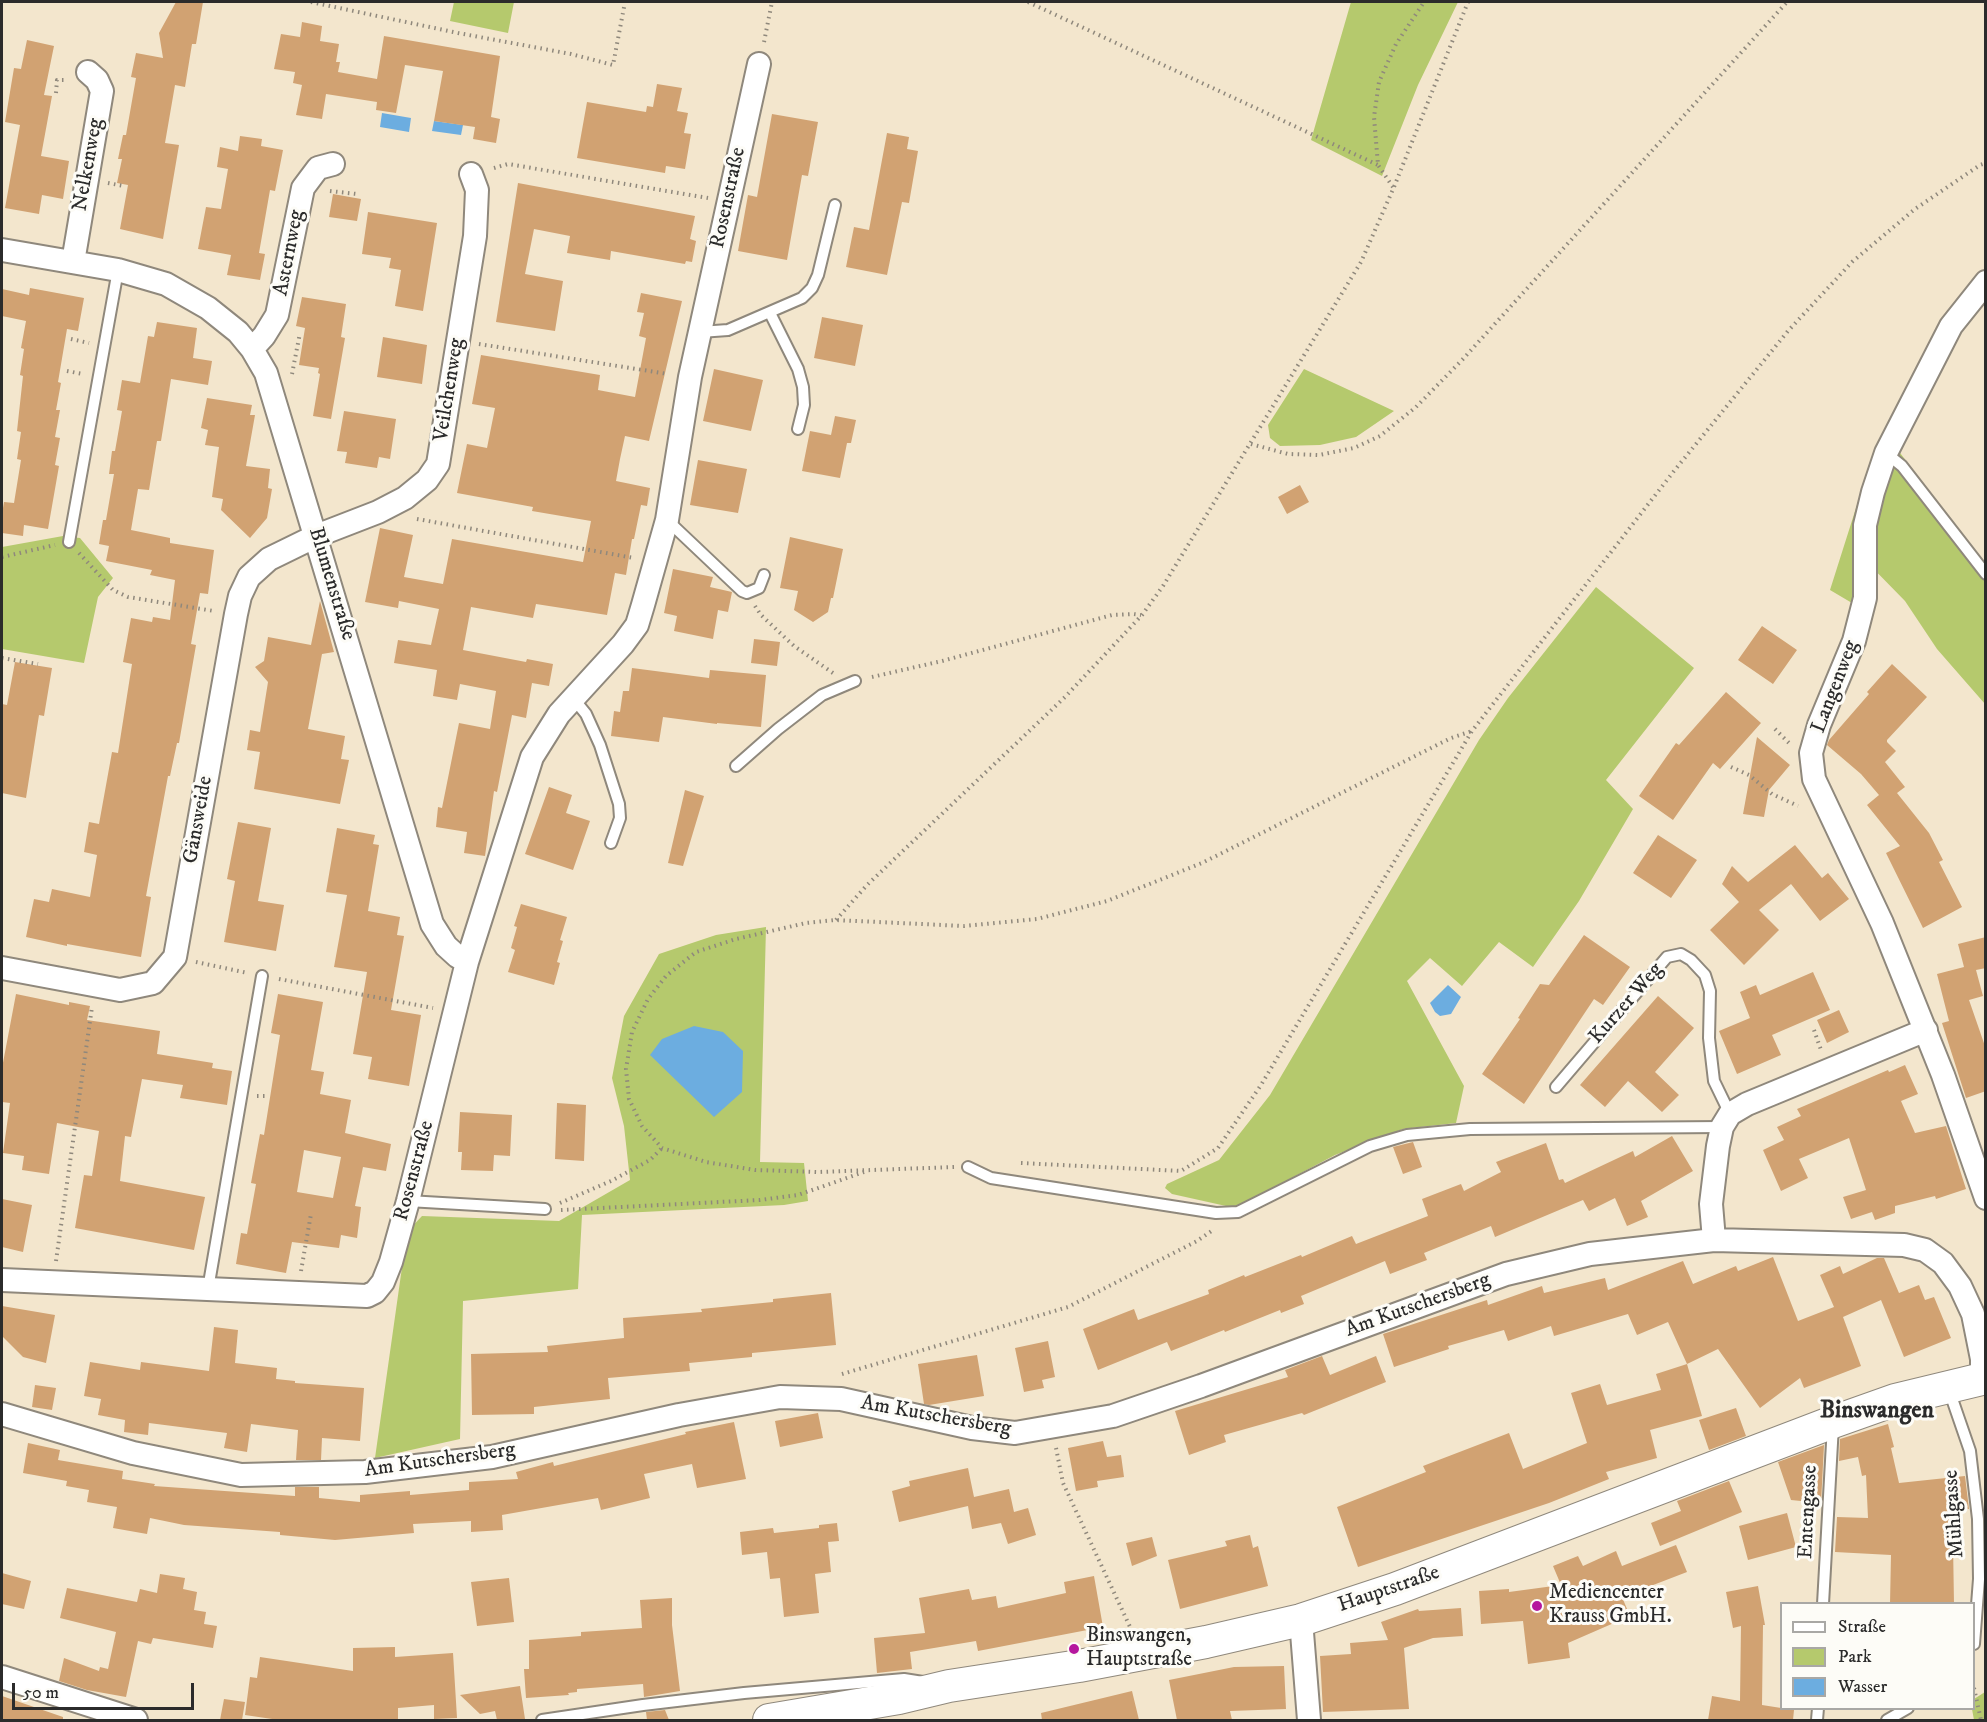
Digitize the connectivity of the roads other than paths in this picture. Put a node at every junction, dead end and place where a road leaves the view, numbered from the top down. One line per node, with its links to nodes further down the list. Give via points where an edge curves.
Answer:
1 (759, 64): 11 (street, Rosenstraße)
2 (88, 72): 7 (street, Nelkenweg, via 102,91)
3 (333, 164): 12 (street, Asternweg, via 318,168 303,188 277,315)
4 (471, 174): 16 (street, Veilchenweg, via 477,190 475,236 438,464 427,480 405,498)
5 (835, 205): 10 (lane, via 813,288 802,298)
6 (2, 250): 7 (street, Blumenstraße)
7 (73, 262): 8 (street, Blumenstraße)
8 (118, 270): 12 (street, Blumenstraße, via 166,284 208,308); 17 (lane)
9 (1986, 282): 14 (street, Langenweg, via 1951,326)
10 (770, 313): 11 (lane, via 728,330); 13 (lane, via 803,387 804,405)
11 (699, 332): 15 (street, Rosenstraße)
12 (252, 349): 16 (street, Blumenstraße, via 266,373)
13 (798, 429)
14 (1886, 453): 18 (lane, via 1902,466); 27 (street, Langenweg, via 1865,525 1865,598 1854,641 1811,753 1814,779 1882,924)
15 (667, 520): 19 (lane, via 747,593 759,588); 21 (street, Rosenstraße, via 637,625)
16 (316, 536): 24 (street, Blumenstraße, via 432,924 446,946); 25 (street, Gänsweide, via 269,559 249,577 240,596 175,957 153,983 120,990)
17 (69, 542)
18 (1986, 574)
19 (764, 575)
20 (855, 681): 22 (lane, via 822,695)
21 (573, 698): 23 (lane, via 586,714 600,745 619,804 620,818); 24 (street, Rosenstraße, via 532,757)
22 (736, 766)
23 (611, 843)
24 (467, 962): 32 (street, Rosenstraße)
25 (2, 968)
26 (262, 976): 36 (lane)
27 (1926, 1030): 29 (street, via 1747,1104); 31 (street, Langenweg)
28 (1556, 1086): 29 (lane, Kurzer Weg, via 1667,957 1681,954 1705,975 1710,991 1709,1038 1714,1081)
29 (1726, 1121): 30 (lane, via 1470,1129 1407,1135 1370,1146 1238,1212 1216,1213 991,1178); 34 (street, via 1711,1204)
30 (968, 1167)
31 (1986, 1198)
32 (408, 1201): 33 (lane); 36 (street, Rosenstraße, via 391,1262 375,1292 367,1296)
33 (545, 1209)
34 (1714, 1240): 37 (street, Am Kutschersberg, via 1904,1245 1925,1250 1942,1263 1960,1286 1973,1314); 39 (street, Am Kutschersberg, via 1590,1254 1506,1274 1113,1416 1015,1433 972,1428 842,1400 780,1397 492,1457 365,1472 241,1474 133,1453)
35 (2, 1280): 36 (street, Rosenstraße)
36 (208, 1289)
37 (1984, 1378): 38 (street, Hauptstraße)
38 (1948, 1387): 40 (street, Hauptstraße); 43 (lane, Mühlgasse, via 1970,1451 1978,1519)
39 (2, 1413)
40 (1833, 1422): 41 (lane, Entengasse); 42 (street, Hauptstraße, via 1395,1589)
41 (1823, 1602)
42 (1301, 1620): 45 (street, Hauptstraße, via 1142,1654); 50 (street)
43 (1975, 1629)
44 (2, 1677): 47 (street)
45 (950, 1686): 48 (lane, via 904,1679 654,1704); 49 (street, Hauptstraße)
46 (1904, 1710): 51 (lane)
47 (136, 1720)
48 (542, 1720)
49 (769, 1720)
50 (1309, 1720)
51 (1887, 1720)

